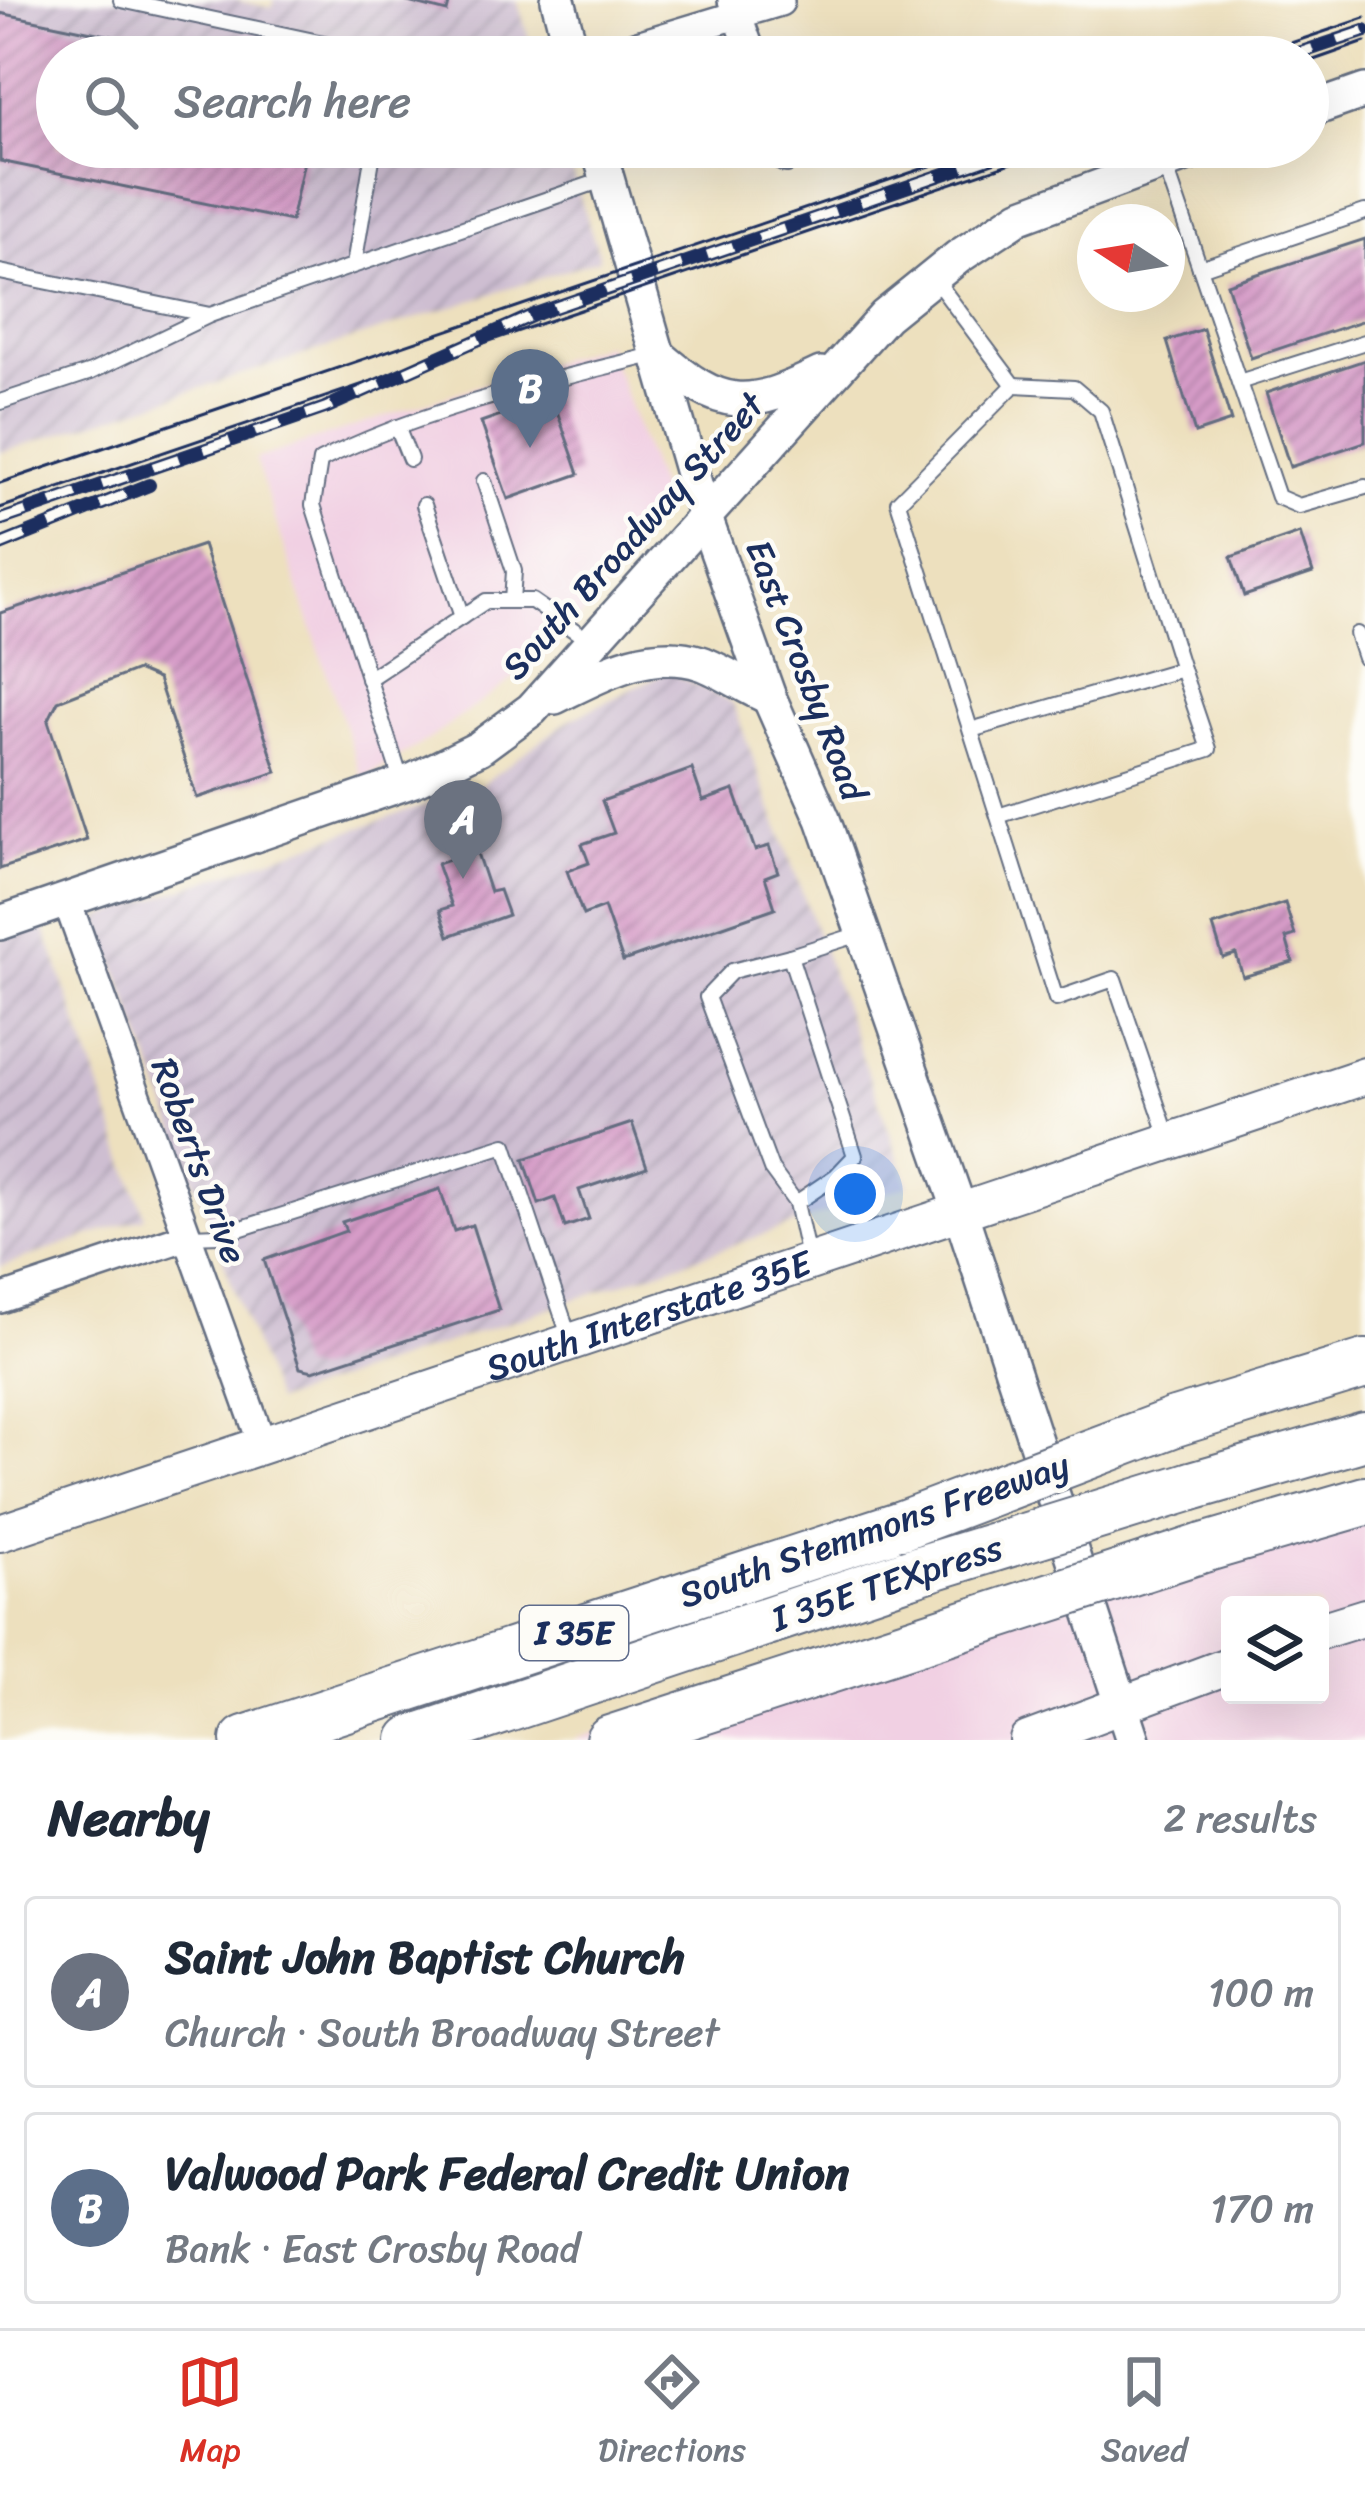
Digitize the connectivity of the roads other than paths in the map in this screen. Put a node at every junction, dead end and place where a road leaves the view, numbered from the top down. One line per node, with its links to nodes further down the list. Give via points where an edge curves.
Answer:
1 (121, 0): 5 (lane)
2 (558, 0): 6 (street)
3 (780, 2): 4 (street)
4 (736, 7): 7 (street); 8 (street)
5 (290, 36)
6 (567, 36)
7 (656, 36)
8 (746, 36)
9 (1365, 91): 10 (street)
10 (1329, 104)
11 (370, 168): 17 (lane)
12 (590, 168): 17 (lane)
13 (603, 168): 23 (street, East Crosby Road)
14 (1148, 168): 20 (street, South Broadway Street, via 1020,216)
15 (1166, 168): 18 (lane)
16 (1365, 212): 18 (lane)
17 (354, 265): 21 (lane)
18 (1200, 268): 25 (lane)
19 (0, 272): 21 (lane)
20 (933, 277): 24 (street, South Broadway Street); 26 (lane)
21 (210, 315): 27 (lane, via 91,372)
22 (1365, 342): 25 (lane)
23 (657, 354): 24 (street, via 699,388 751,402); 28 (lane); 33 (street, East Crosby Road)
24 (836, 367): 33 (street, South Broadway Street)
25 (1238, 382): 31 (lane, via 1278,497 1299,506)
26 (1014, 385): 39 (lane, via 1074,388 1101,411); 43 (lane, via 898,502)
27 (0, 402)
28 (397, 428): 29 (lane); 40 (lane, via 320,461 313,505)
29 (410, 459)
30 (484, 481): 34 (lane, via 514,571)
31 (1365, 487)
32 (424, 505): 35 (lane)
33 (704, 515): 37 (street, South Broadway Street); 41 (street, East Crosby Road)
34 (512, 601): 35 (lane, via 486,601); 37 (lane, via 532,601)
35 (462, 617): 40 (lane)
36 (1357, 634): 38 (lane)
37 (594, 644): 42 (street, South Broadway Street)
38 (1365, 658)
39 (1182, 669): 43 (lane); 45 (lane, via 1209,749)
40 (368, 679): 44 (lane)
41 (770, 698): 42 (street, via 700,663 646,660); 48 (street, East Crosby Road)
42 (532, 709): 44 (street, South Broadway Street, via 479,748)
43 (971, 730): 45 (lane)
44 (402, 783): 46 (street, South Broadway Street)
45 (998, 817): 51 (lane, via 1056,999 1114,979)
46 (67, 901): 47 (street, South Broadway Street); 54 (street, Roberts Drive)
47 (0, 923)
48 (863, 933): 49 (lane); 53 (street, East Crosby Road)
49 (790, 956): 52 (lane, via 855,1156); 52 (lane, via 732,971 707,997 771,1169)
50 (1365, 1076): 51 (main road, South Interstate 35E)
51 (1169, 1140): 53 (main road, South Interstate 35E)
52 (796, 1203): 55 (lane)
53 (961, 1214): 55 (main road, South Interstate 35E); 66 (street, East Crosby Road)
54 (188, 1237): 56 (street); 57 (lane, via 220,1235 505,1145); 60 (street, Roberts Drive)
55 (809, 1262): 57 (main road, South Interstate 35E)
56 (0, 1299)
57 (570, 1340): 60 (main road, South Interstate 35E)
58 (1365, 1364): 67 (highway, South Stemmons Freeway / I 35E, bridge)
59 (1365, 1436): 68 (highway, I 35E TEXpress, bridge, via 907,1574)
60 (263, 1446): 62 (main road, South Interstate 35E)
61 (1365, 1501): 69 (highway, bridge)
62 (0, 1533)
63 (1365, 1617): 64 (main road)
64 (1329, 1628)
65 (1221, 1669): 66 (main road)
66 (1126, 1723): 70 (main road)
67 (245, 1740)
68 (412, 1740)
69 (610, 1740)
70 (1028, 1740)

